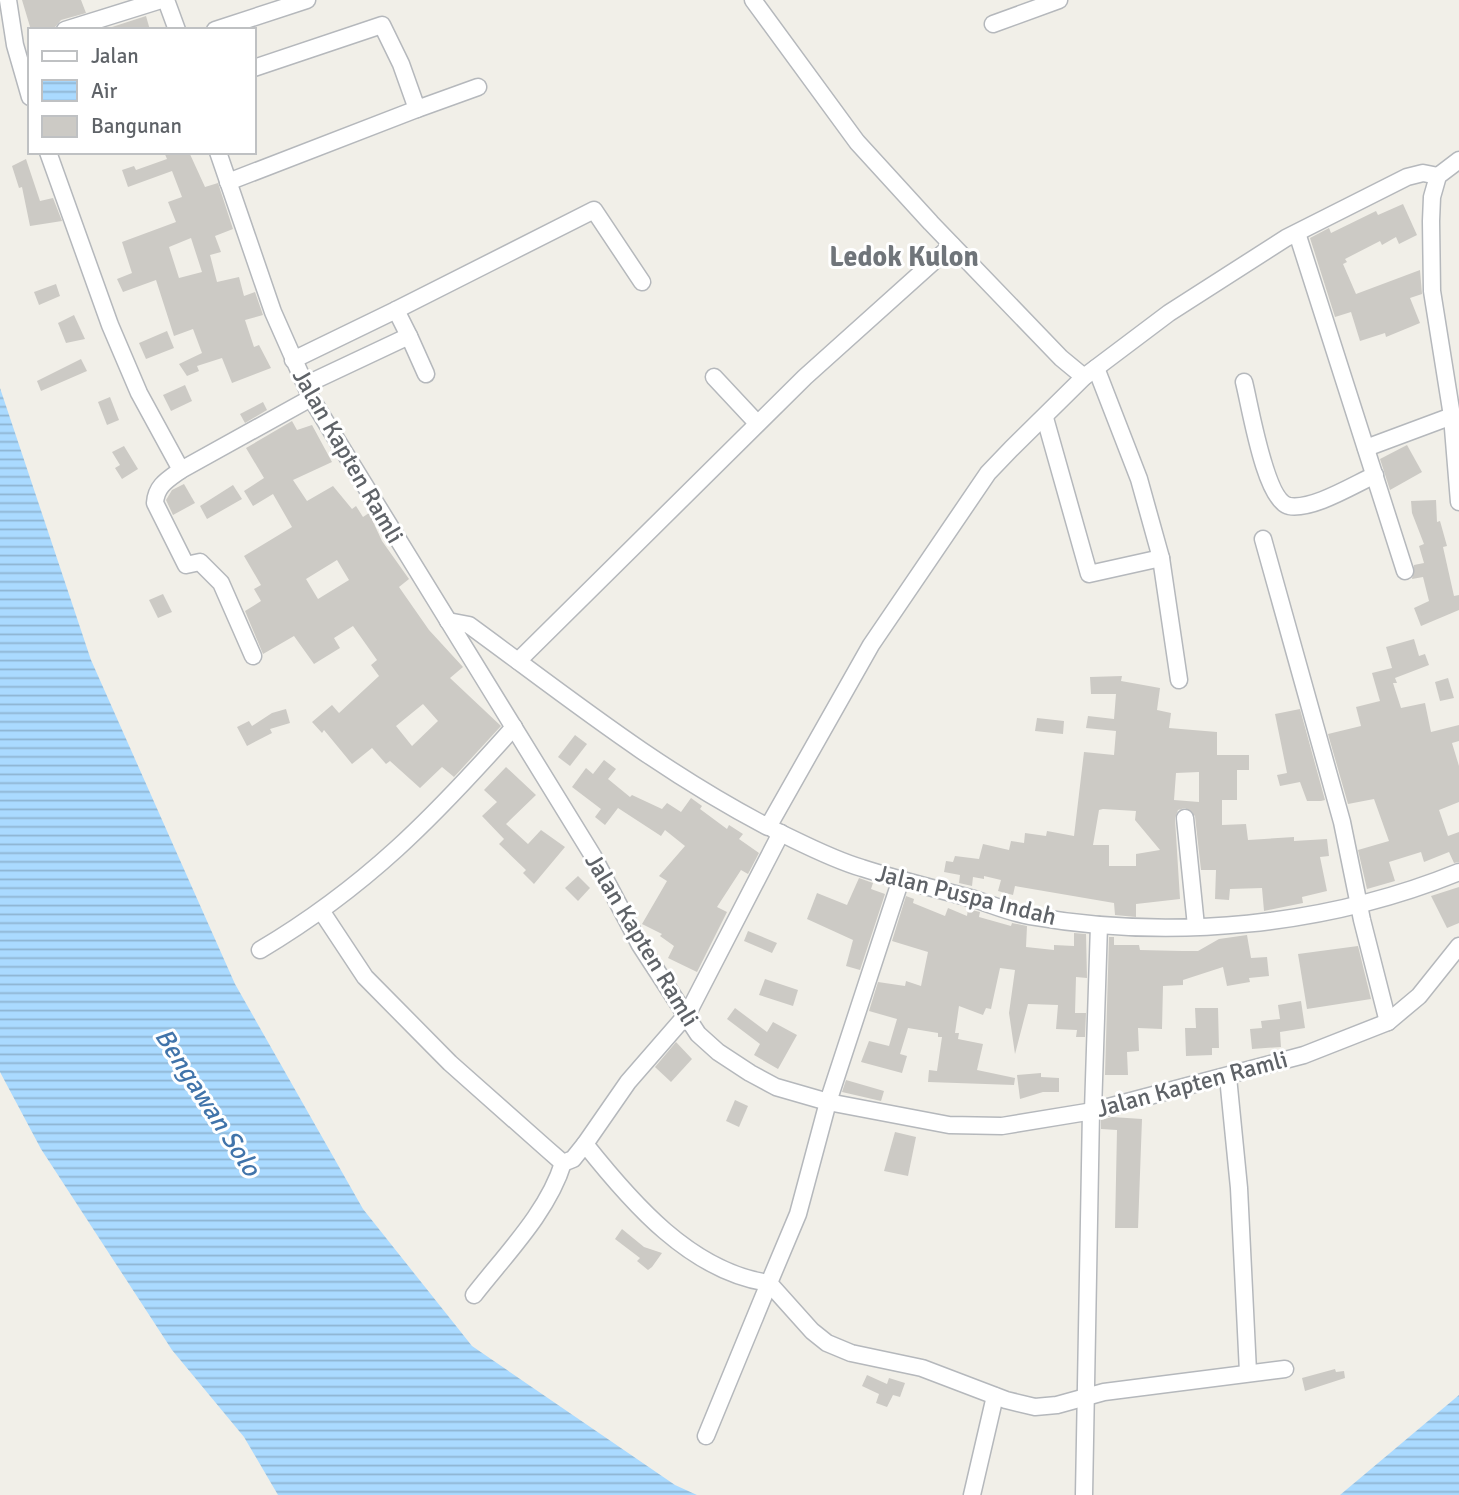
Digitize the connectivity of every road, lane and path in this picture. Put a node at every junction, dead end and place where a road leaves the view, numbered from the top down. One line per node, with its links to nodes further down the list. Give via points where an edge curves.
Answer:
1 (8, 0): 12 (street)
2 (161, 0): 9 (street)
3 (166, 0): 10 (street)
4 (307, 0): 11 (street)
5 (773, 0): 7 (street)
6 (1059, 0): 8 (street)
7 (755, 4): 23 (street, via 857,142)
8 (993, 24)
9 (71, 28)
10 (176, 28)
11 (221, 28)
12 (22, 43): 14 (street)
13 (256, 67): 16 (street, via 382,25)
14 (28, 84)
15 (478, 87): 16 (street)
16 (417, 109): 21 (street)
17 (49, 154): 37 (street, via 110,325)
18 (219, 154): 21 (street, Jalan Kapten Ramli)
19 (1459, 160): 20 (street)
20 (1438, 176): 22 (street, via 1407,177); 33 (street, via 1432,197 1432,291)
21 (228, 182): 27 (street, Jalan Kapten Ramli)
22 (1297, 233): 28 (street, via 1169,313); 36 (street)
23 (952, 245): 28 (street, via 1061,358); 35 (street)
24 (642, 282): 25 (street, via 594,210)
25 (396, 310): 26 (street); 27 (street)
26 (409, 337): 29 (street); 32 (street)
27 (293, 360): 32 (street, Jalan Kapten Ramli)
28 (1090, 373): 34 (street); 41 (street, via 1139,479)
29 (426, 374)
30 (714, 377): 35 (street)
31 (1244, 382): 38 (street, via 1268,481 1281,502 1290,506 1329,497)
32 (308, 391): 37 (street); 43 (street, Jalan Kapten Ramli)
33 (1452, 416): 36 (street); 39 (street)
34 (1045, 418): 41 (street, via 1090,574); 49 (street, via 988,473 899,602 848,683)
35 (757, 423): 45 (street)
36 (1366, 448): 38 (street)
37 (180, 470): 44 (street, via 162,483 155,503 187,565 200,562 221,583)
38 (1375, 475): 42 (street)
39 (1459, 502)
40 (1264, 540): 52 (street, via 1342,822)
41 (1161, 558): 46 (street)
42 (1405, 570)
43 (448, 621): 45 (street, Jalan Puspa Indah, via 469,625); 47 (street, Jalan Kapten Ramli)
44 (253, 656)
45 (518, 661): 49 (street, Jalan Puspa Indah, via 607,730 700,791)
46 (1179, 680)
47 (514, 727): 53 (street, via 406,841); 58 (street, Jalan Kapten Ramli, via 593,856 639,945)
48 (1185, 818): 55 (street)
49 (774, 830): 51 (street, Jalan Puspa Indah, via 860,868); 58 (street)
50 (1459, 872): 52 (street, Jalan Puspa Indah)
51 (901, 879): 54 (street, Jalan Puspa Indah, via 1028,916); 61 (street)
52 (1360, 905): 55 (street, Jalan Puspa Indah, via 1275,921); 59 (street)
53 (322, 912): 57 (street); 64 (street, via 365,977 450,1063)
54 (1099, 925): 55 (street, Jalan Puspa Indah); 62 (street)
55 (1196, 926)
56 (1459, 946): 59 (street, Jalan Kapten Ramli, via 1419,996)
57 (260, 950)
58 (688, 1013): 61 (street, Jalan Kapten Ramli, via 698,1034 750,1073 776,1087); 63 (street, via 628,1082)
59 (1388, 1021): 60 (street, Jalan Kapten Ramli, via 1304,1055)
60 (1228, 1077): 62 (street, Jalan Kapten Ramli); 68 (street)
61 (828, 1102): 62 (street, Jalan Kapten Ramli, via 949,1125 1002,1126); 65 (street, via 798,1214)
62 (1092, 1111): 69 (street)
63 (585, 1144): 64 (street, via 573,1159); 65 (street, via 612,1179 676,1239 723,1268)
64 (563, 1163): 66 (street, via 543,1205)
65 (769, 1283): 70 (street, via 827,1343 851,1353 922,1368); 71 (street)
66 (474, 1295)
67 (1284, 1369): 68 (street)
68 (1248, 1372): 69 (street)
69 (1086, 1395): 70 (street, via 1035,1407); 73 (street)
70 (995, 1396): 72 (street)
71 (706, 1436)
72 (972, 1495)
73 (1084, 1495)

